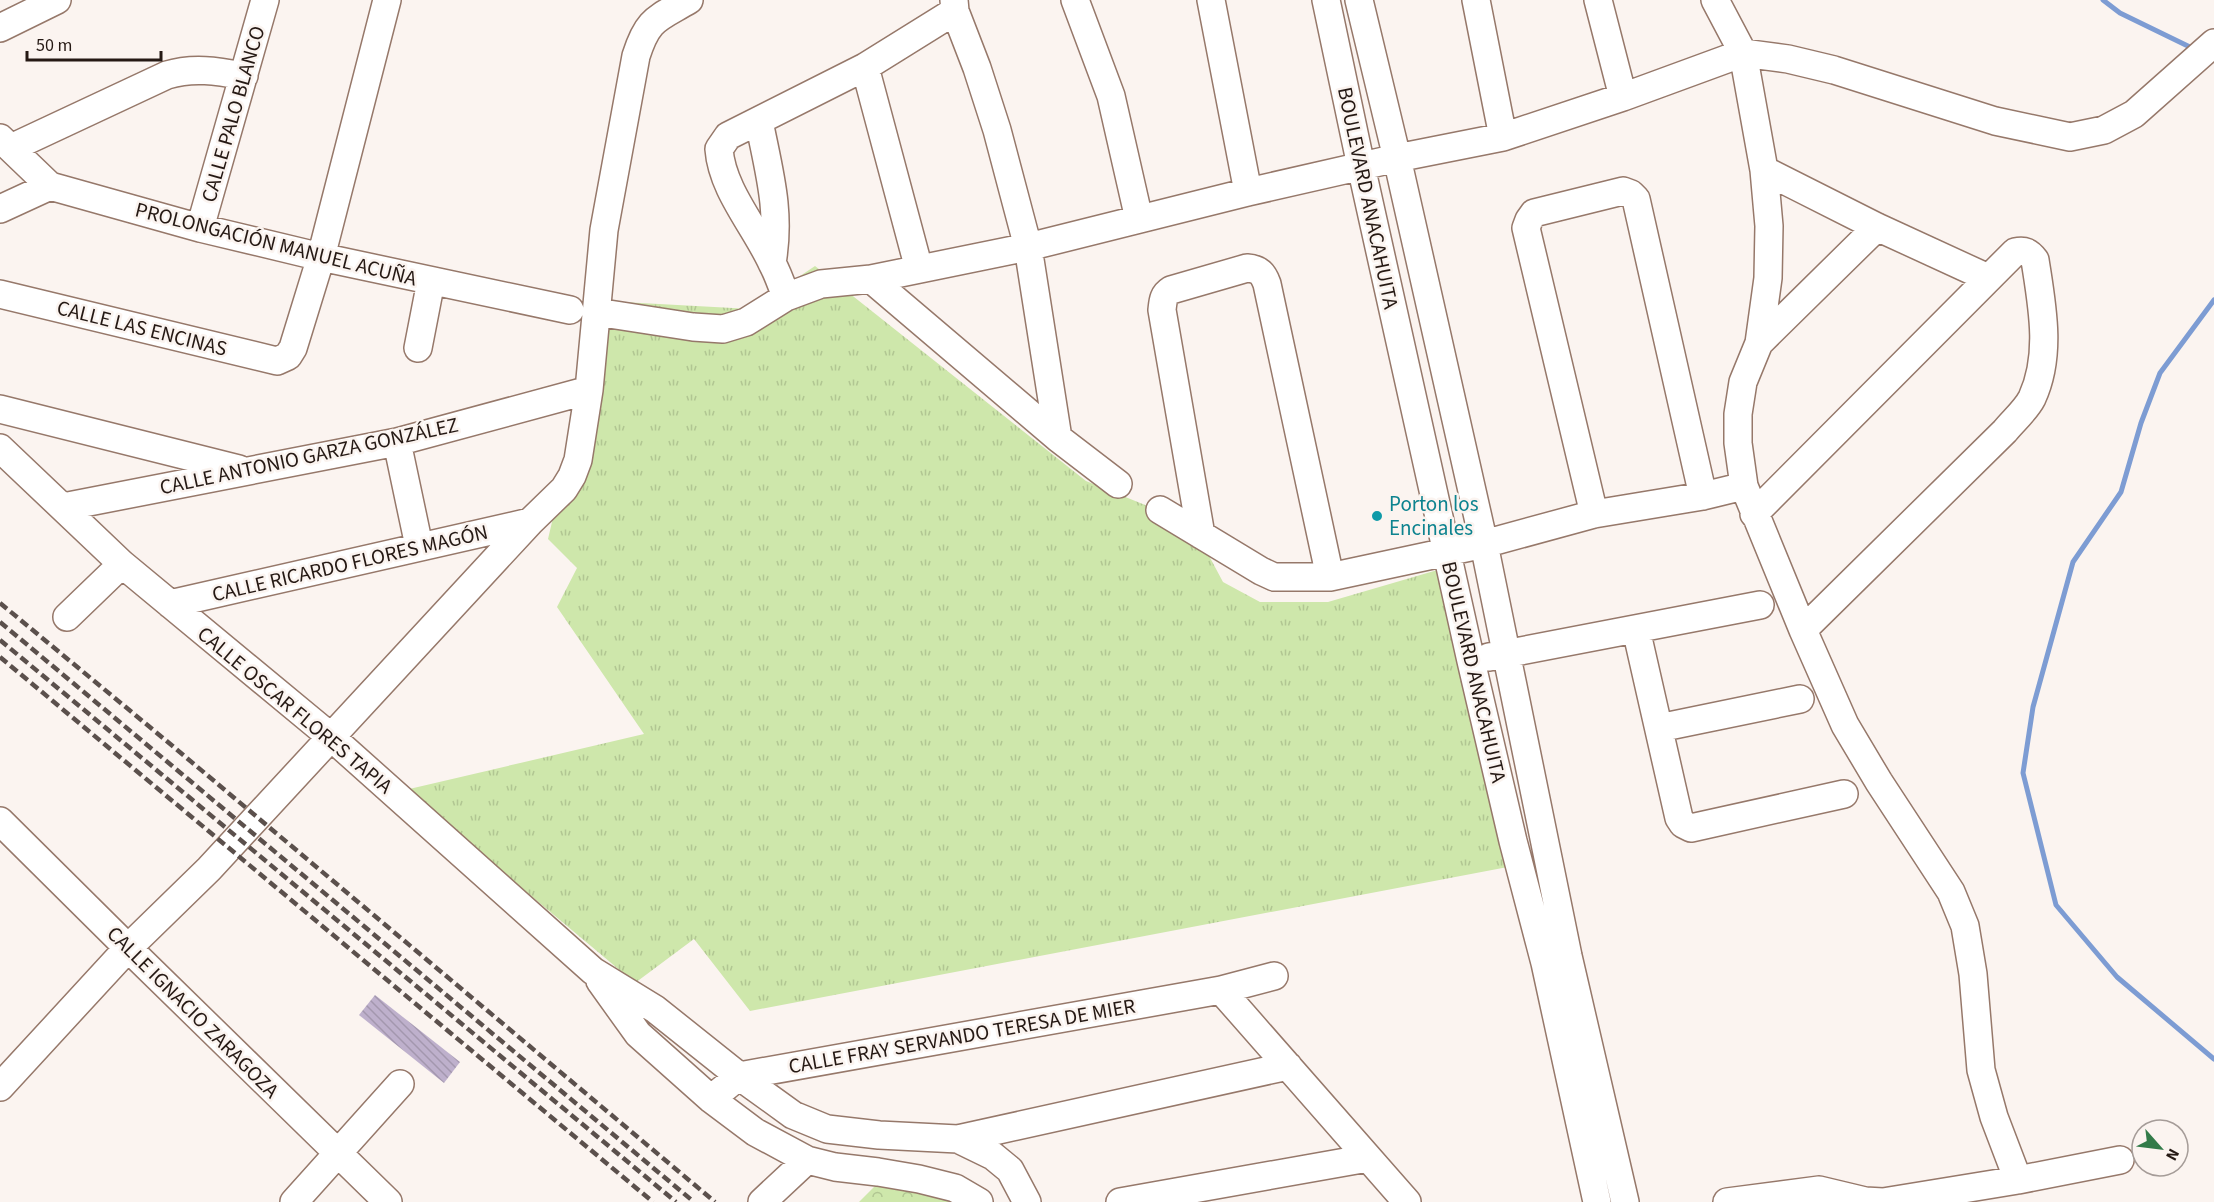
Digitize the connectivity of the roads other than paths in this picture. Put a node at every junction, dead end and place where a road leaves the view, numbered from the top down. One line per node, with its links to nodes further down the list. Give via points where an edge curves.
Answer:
1 (57, 0): 13 (street)
2 (265, 0): 17 (street, CALLE PALO BLANCO)
3 (387, 0): 32 (street)
4 (689, 0): 40 (street, via 652,22 642,37 604,230)
5 (1075, 0): 28 (street, via 1111,96)
6 (1211, 0): 26 (street)
7 (1326, 0): 23 (street, BOULEVARD ANACAHUITA)
8 (1359, 0): 22 (street, BOULEVARD ANACAHUITA)
9 (1476, 0): 20 (street)
10 (1598, 0): 18 (street)
11 (1715, 0): 15 (street)
12 (954, 5): 16 (street); 31 (street, via 997,130)
13 (0, 28)
14 (2214, 43): 15 (street, via 2134,114 2104,130 2070,137 1995,120 1834,70)
15 (1743, 53): 18 (street, PROLONGACIÓN MANUEL ACUÑA); 24 (street)
16 (865, 67): 19 (street); 34 (street)
17 (244, 76): 21 (street, via 182,70); 30 (street, CALLE PALO BLANCO)
18 (1623, 97): 20 (street, PROLONGACIÓN MANUEL ACUÑA)
19 (759, 121): 33 (street, via 777,218); 33 (street, via 728,136 719,149 720,162)
20 (1503, 137): 22 (street, PROLONGACIÓN MANUEL ACUÑA)
21 (5, 143): 25 (street, PROLONGACIÓN MANUEL ACUÑA)
22 (1397, 158): 23 (street, PROLONGACIÓN MANUEL ACUÑA); 58 (street, BOULEVARD ANACAHUITA)
23 (1361, 166): 26 (street, PROLONGACIÓN MANUEL ACUÑA); 60 (street, BOULEVARD ANACAHUITA)
24 (1764, 170): 29 (street); 41 (street, via 1768,278)
25 (50, 186): 27 (street); 30 (street, PROLONGACIÓN MANUEL ACUÑA)
26 (1248, 192): 28 (street, PROLONGACIÓN MANUEL ACUÑA)
27 (0, 209)
28 (1139, 219): 31 (street, PROLONGACIÓN MANUEL ACUÑA)
29 (1877, 227): 35 (street); 41 (street)
30 (200, 228): 32 (street, PROLONGACIÓN MANUEL ACUÑA)
31 (1028, 247): 34 (street, PROLONGACIÓN MANUEL ACUÑA); 45 (street)
32 (321, 257): 37 (street, PROLONGACIÓN MANUEL ACUÑA); 38 (street, CALLE LAS ENCINAS, via 293,348 284,359 276,361)
33 (772, 263): 39 (street)
34 (919, 269): 36 (street, PROLONGACIÓN MANUEL ACUÑA)
35 (1988, 278): 55 (street); 67 (street, via 2015,252 2029,253 2034,260 2044,321 2041,372 2031,400 2005,431)
36 (871, 279): 39 (street, PROLONGACIÓN MANUEL ACUÑA, via 821,284); 45 (street)
37 (430, 281): 40 (street, PROLONGACIÓN MANUEL ACUÑA); 42 (street)
38 (0, 294)
39 (786, 297): 40 (street, PROLONGACIÓN MANUEL ACUÑA, via 746,322 723,329)
40 (583, 311): 43 (street)
41 (1759, 343): 50 (street, via 1743,382 1738,414)
42 (418, 348)
43 (589, 390): 46 (street, CALLE ANTONIO GARZA GONZÁLEZ); 56 (street, via 572,476)
44 (0, 409): 48 (street)
45 (1058, 438): 49 (street)
46 (397, 442): 48 (street, CALLE ANTONIO GARZA GONZÁLEZ); 59 (street)
47 (0, 448): 52 (street, CALLE OSCAR FLORES TAPIA)
48 (249, 472): 52 (street, CALLE ANTONIO GARZA GONZÁLEZ)
49 (1118, 484)
50 (1744, 486): 51 (street); 55 (street)
51 (1702, 496): 54 (street); 54 (street, via 1636,200 1623,191 1534,213 1526,228)
52 (63, 507): 61 (street, CALLE OSCAR FLORES TAPIA)
53 (1160, 510): 57 (street)
54 (1594, 514): 58 (street)
55 (1754, 514): 67 (street)
56 (530, 522): 59 (street, CALLE RICARDO FLORES MAGÓN); 72 (street)
57 (1201, 535): 62 (street, via 1274,577); 62 (street, via 1162,302 1172,290 1247,268 1256,269 1267,284)
58 (1484, 544): 60 (street); 68 (street, BOULEVARD ANACAHUITA)
59 (419, 546): 63 (street, CALLE RICARDO FLORES MAGÓN)
60 (1447, 552): 62 (street); 69 (street, BOULEVARD ANACAHUITA)
61 (122, 564): 63 (street, CALLE OSCAR FLORES TAPIA); 65 (street)
62 (1330, 577)
63 (170, 604): 72 (street, CALLE OSCAR FLORES TAPIA)
64 (1760, 605): 66 (street)
65 (67, 617)
66 (1636, 629): 68 (street); 71 (street)
67 (1803, 630): 90 (street, via 1845,725 1951,892 1965,926 1981,1070)
68 (1506, 653): 69 (street); 76 (street, BOULEVARD ANACAHUITA)
69 (1471, 661): 76 (street, BOULEVARD ANACAHUITA, via 1513,841)
70 (1800, 699): 71 (street)
71 (1659, 728): 73 (street, via 1679,818 1692,828)
72 (331, 737): 75 (street, via 209,869); 77 (street, CALLE OSCAR FLORES TAPIA)
73 (1844, 794)
74 (0, 821): 75 (street, CALLE IGNACIO ZARAGOZA)
75 (128, 948): 83 (street); 86 (street, CALLE IGNACIO ZARAGOZA)
76 (1556, 959): 99 (street, BOULEVARD ANACAHUITA); 100 (street, BOULEVARD ANACAHUITA)
77 (592, 971): 81 (street, CALLE OSCAR FLORES TAPIA, via 655,1009); 84 (street, CALLE OSCAR FLORES TAPIA, via 638,1034)
78 (1274, 976): 79 (street, CALLE FRAY SERVANDO TERESA DE MIER)
79 (1221, 990): 80 (street); 81 (street, CALLE FRAY SERVANDO TERESA DE MIER)
80 (1288, 1066): 85 (street); 87 (street)
81 (739, 1076): 84 (street, CALLE FRAY SERVANDO TERESA DE MIER); 85 (street, CALLE OSCAR FLORES TAPIA, via 793,1115 827,1129)
82 (400, 1084): 86 (street)
83 (0, 1087)
84 (711, 1099): 88 (street, CALLE OSCAR FLORES TAPIA, via 755,1131)
85 (958, 1139): 96 (street, CALLE OSCAR FLORES TAPIA, via 993,1156 1010,1170)
86 (337, 1154): 92 (street); 93 (street, CALLE IGNACIO ZARAGOZA)
87 (1368, 1158): 97 (street); 98 (street)
88 (807, 1160): 94 (street); 95 (street, CALLE OSCAR FLORES TAPIA, via 920,1179 955,1188)
89 (2120, 1160): 90 (street)
90 (2018, 1180): 91 (street, via 1883,1202 1819,1190)
91 (1802, 1197): 101 (street)
92 (294, 1202)
93 (388, 1202)
94 (762, 1202)
95 (979, 1202)
96 (1027, 1202)
97 (1120, 1202)
98 (1407, 1202)
99 (1598, 1202)
100 (1625, 1202)
101 (1726, 1202)

